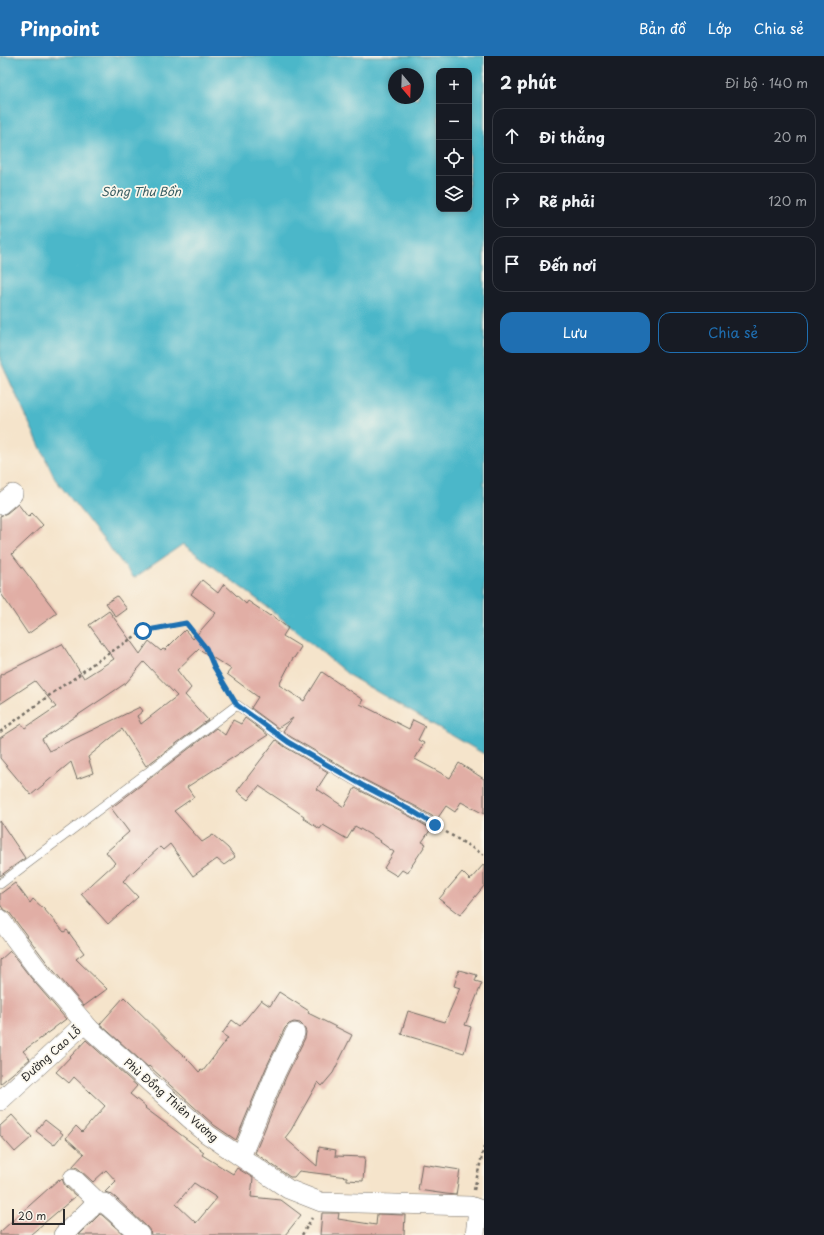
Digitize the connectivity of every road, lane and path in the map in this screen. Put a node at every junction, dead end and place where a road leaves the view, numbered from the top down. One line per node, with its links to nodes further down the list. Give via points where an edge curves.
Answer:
1 (237, 705): 2 (path, via 214,667 206,648 186,623 143,631 91,665); 3 (lane, via 288,742); 5 (lane)
2 (0, 732)
3 (435, 825): 4 (path)
4 (484, 855)
5 (0, 884)
6 (0, 919): 7 (street, Phù Đổng Thiên Vương, via 39,971)
7 (85, 1023): 9 (street, Đường Cao Lỗ); 11 (street, Phù Đổng Thiên Vương, via 207,1134)
8 (295, 1033): 11 (street)
9 (0, 1101)
10 (484, 1147): 14 (path)
11 (241, 1157): 14 (street, Phù Đổng Thiên Vương, via 288,1189 321,1202)
12 (73, 1178): 13 (street)
13 (99, 1203): 15 (street); 16 (street, via 109,1207)
14 (478, 1208): 17 (street)
15 (63, 1235)
16 (140, 1235)
17 (475, 1235)

